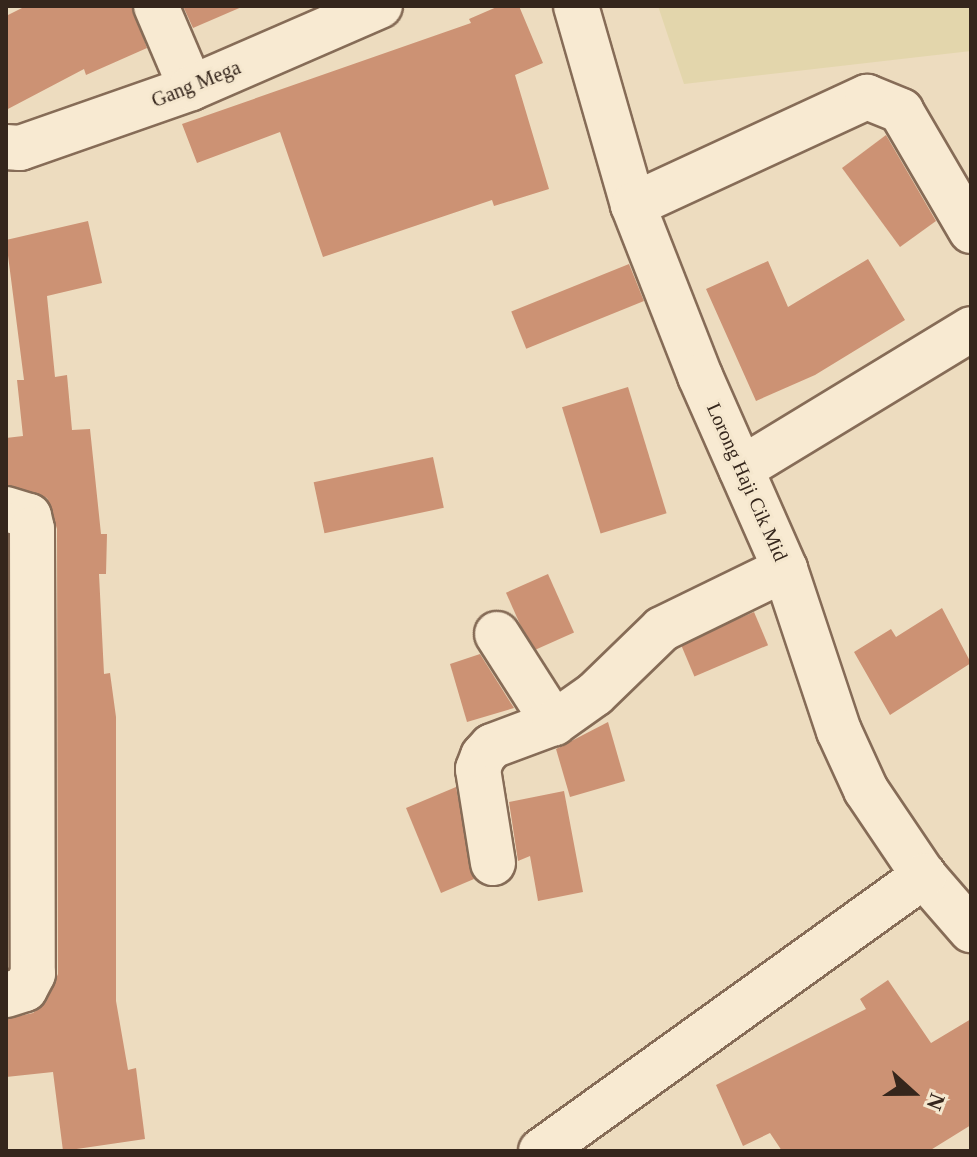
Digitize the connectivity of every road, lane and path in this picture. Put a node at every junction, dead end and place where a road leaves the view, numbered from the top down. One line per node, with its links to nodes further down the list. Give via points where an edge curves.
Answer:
1 (156, 6): 4 (street)
2 (576, 6): 6 (street, Lorong Haji Cik Mid)
3 (374, 7): 4 (street, Gang Mega)
4 (191, 88): 5 (street, Gang Mega, via 20,148)
5 (6, 147)
6 (633, 205): 7 (street, via 867,97 901,111); 9 (street, Lorong Haji Cik Mid)
7 (971, 231)
8 (971, 329): 9 (street)
9 (741, 469): 11 (street, Lorong Haji Cik Mid)
10 (6, 509): 17 (street, via 29,516 32,529 33,974 25,989)
11 (785, 569): 13 (street, via 662,629 595,694); 15 (street, Lorong Haji Cik Mid, via 839,731 866,790)
12 (497, 634): 13 (street)
13 (554, 723): 14 (street, via 492,746 483,756 478,769)
14 (493, 863)
15 (924, 876): 16 (street, Lorong Haji Cik Mid); 18 (street)
16 (971, 930)
17 (6, 995)
18 (541, 1151)

